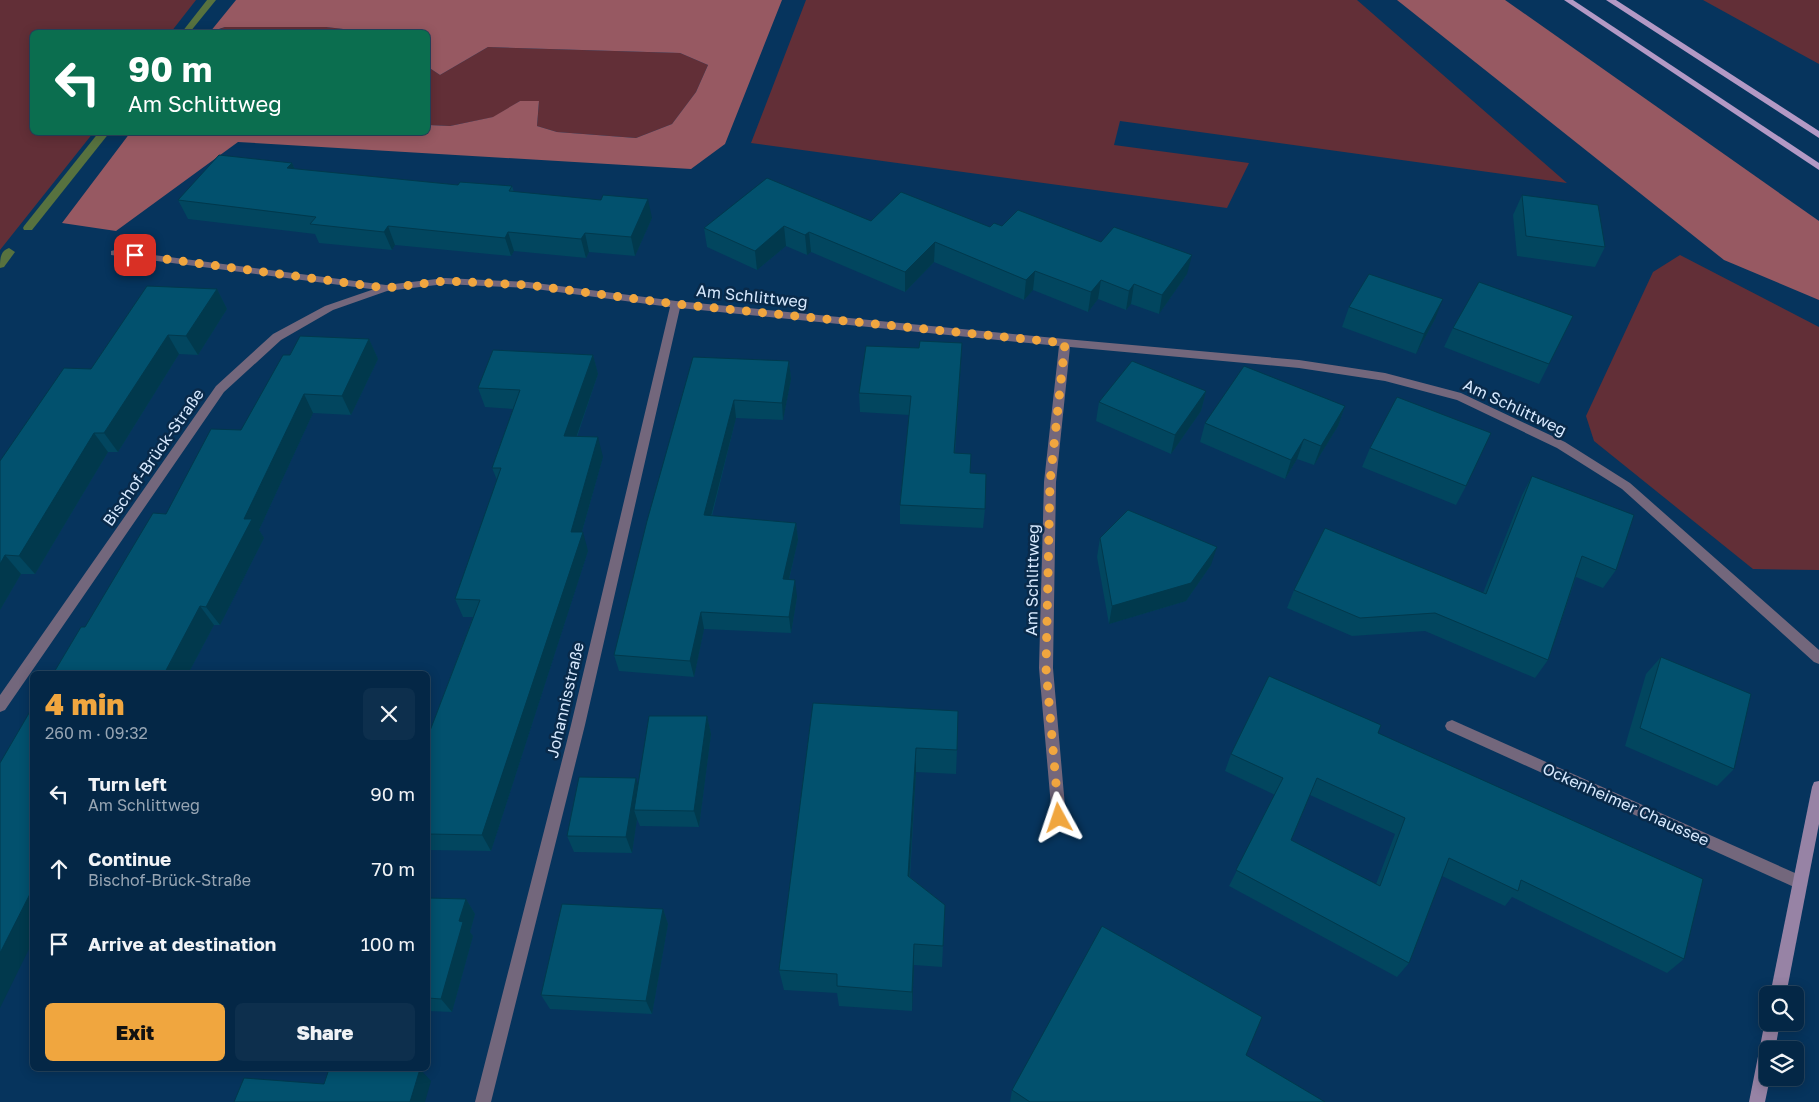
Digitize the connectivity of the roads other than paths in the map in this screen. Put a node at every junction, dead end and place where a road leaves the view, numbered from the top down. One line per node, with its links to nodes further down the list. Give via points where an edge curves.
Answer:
1 (1568, 0): 4 (main road)
2 (1610, 0): 3 (main road)
3 (1819, 135)
4 (1819, 167)
5 (115, 253): 6 (street, Bischof-Brück-Straße)
6 (386, 288): 7 (street, Bischof-Brück-Straße, via 445,281 528,285); 10 (street, Bischof-Brück-Straße, via 329,308 277,337 220,389)
7 (676, 304): 8 (street, Am Schlittweg); 17 (street, Johannisstraße, via 578,725)
8 (1065, 343): 9 (street, Am Schlittweg, via 1299,364 1385,377 1461,398 1561,445 1626,486); 13 (street, Am Schlittweg, via 1050,482 1046,668)
9 (1819, 658)
10 (0, 706)
11 (1452, 726): 14 (street, Ockenheimer Chaussee)
12 (1819, 787): 14 (street)
13 (1059, 818)
14 (1799, 882): 15 (street)
15 (1780, 986)
16 (1770, 1031): 18 (street)
17 (483, 1102)
18 (1757, 1102)

